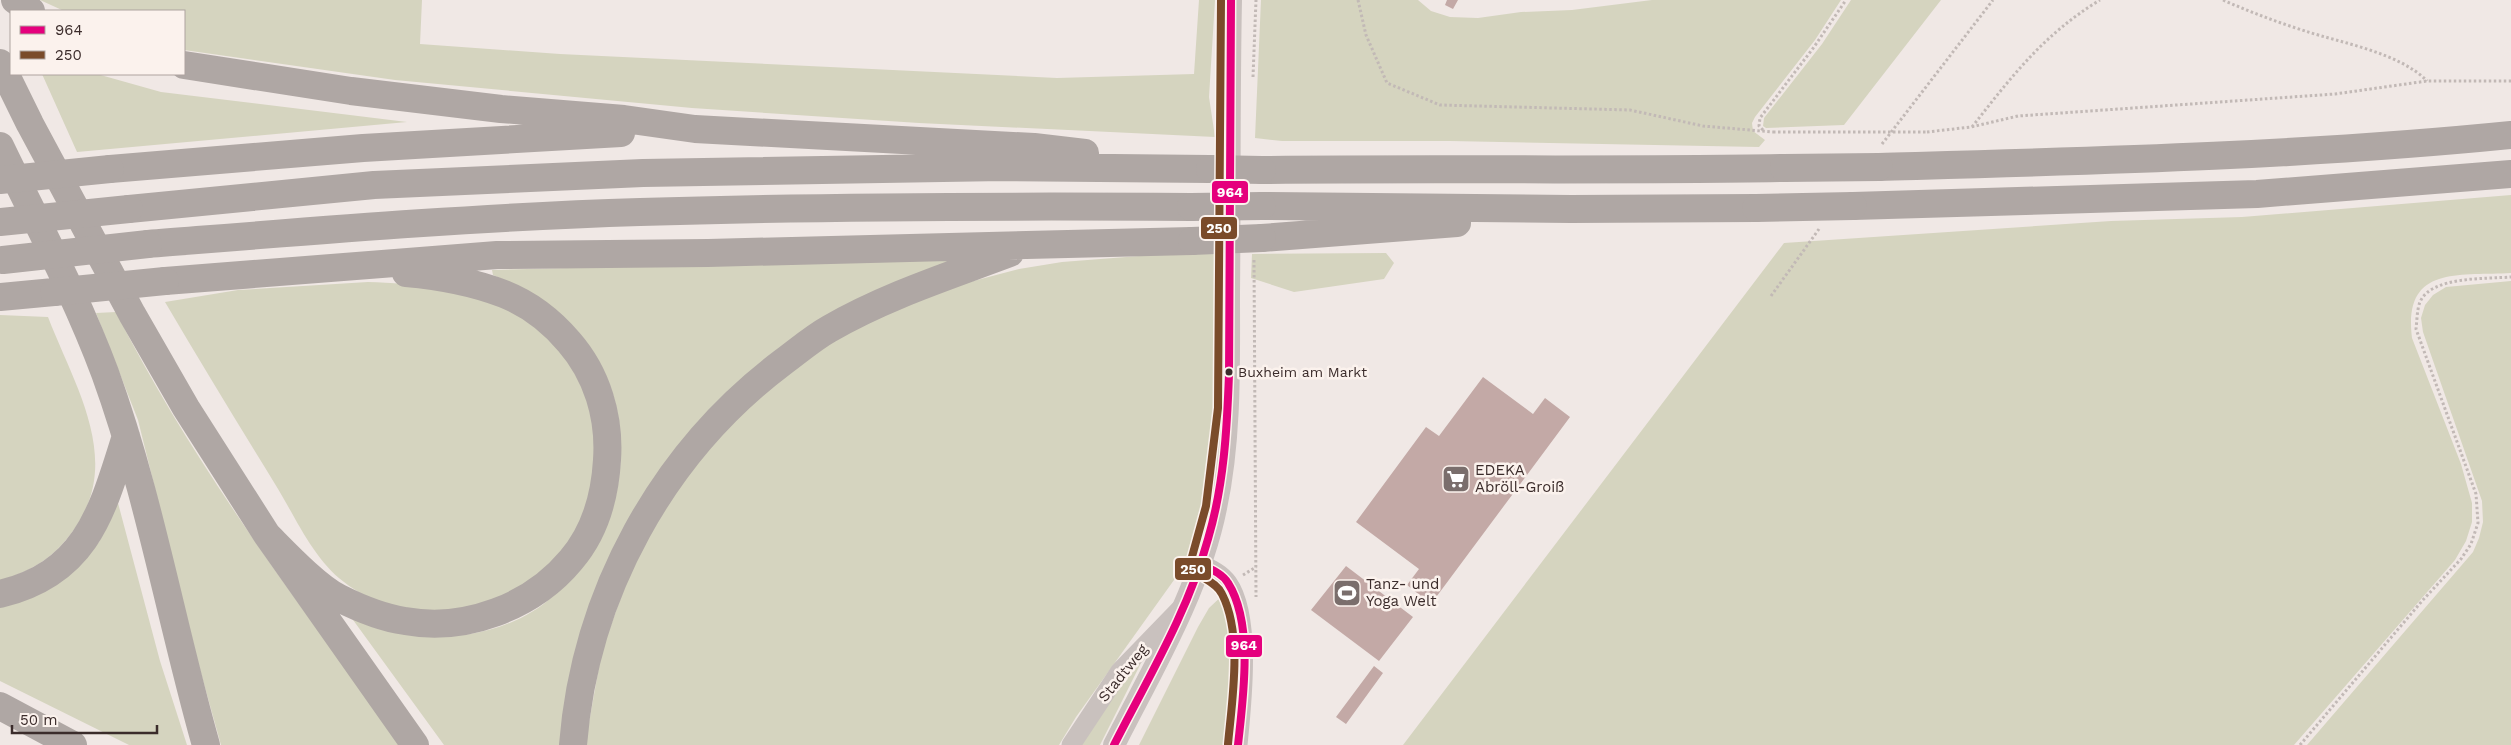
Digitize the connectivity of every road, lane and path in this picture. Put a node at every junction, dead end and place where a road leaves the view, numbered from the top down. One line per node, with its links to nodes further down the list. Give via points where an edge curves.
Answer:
1 (15, 0): 9 (highway)
2 (1231, 0): 34 (street, via 1228,409 1216,508)
3 (1256, 0): 12 (path)
4 (1358, 0): 18 (path, via 1366,34 1387,82 1440,105 1630,110 1703,126)
5 (1846, 0): 18 (path, via 1760,118 1760,129)
6 (1993, 0): 15 (path)
7 (2100, 0): 16 (path, via 2054,32 2011,77)
8 (2223, 0): 13 (path, via 2302,30 2392,58 2416,69)
9 (30, 10)
10 (0, 63): 33 (highway, via 132,314 186,408)
11 (185, 64): 17 (highway, via 360,92)
12 (1253, 78)
13 (2427, 81): 14 (path); 16 (path, via 2335,94 2018,116)
14 (2511, 81)
15 (1908, 108)
16 (1971, 127): 18 (path, bridge, via 1927,132)
17 (695, 129): 21 (highway, via 1034,146); 23 (highway, bridge, via 363,148)
18 (1773, 132)
19 (2511, 135): 21 (highway, bridge, via 2344,149 1879,167 1642,171)
20 (0, 146): 32 (highway, via 83,318)
21 (1210, 169): 25 (highway, bridge, via 1002,167 643,173 374,185)
22 (2511, 174): 24 (highway, bridge, via 2257,194 1853,206)
23 (0, 180)
24 (1571, 209): 27 (highway); 28 (highway, bridge, via 1004,206 640,212 374,226 148,244)
25 (0, 222)
26 (1029, 246): 27 (highway, bridge, via 1192,241); 29 (highway, via 497,255); 42 (highway, via 863,310 826,330 756,382 716,420 657,495 622,561 584,671)
27 (1258, 246): 35 (path)
28 (2, 260)
29 (306, 268): 31 (highway, bridge); 33 (highway, via 398,272 469,282 506,295 541,316 578,352 599,393 608,447 602,500 572,559 535,592 508,608 483,617 432,623 404,621 338,597)
30 (2511, 277): 46 (path, via 2433,286 2420,301 2416,329 2476,494 2478,523 2471,544)
31 (11, 296)
32 (126, 436): 36 (highway, via 99,515 82,545 52,572 27,586); 40 (highway)
33 (266, 535): 41 (highway)
34 (1200, 564): 37 (street); 45 (street, via 1215,570 1228,583 1239,612 1243,632)
35 (1256, 566)
36 (0, 594)
37 (1182, 607): 43 (street, Stadtweg, via 1120,671); 44 (street)
38 (0, 706): 39 (highway)
39 (73, 745)
40 (206, 745)
41 (415, 745)
42 (573, 745)
43 (1071, 745)
44 (1114, 745)
45 (1238, 745)
46 (2300, 745)

